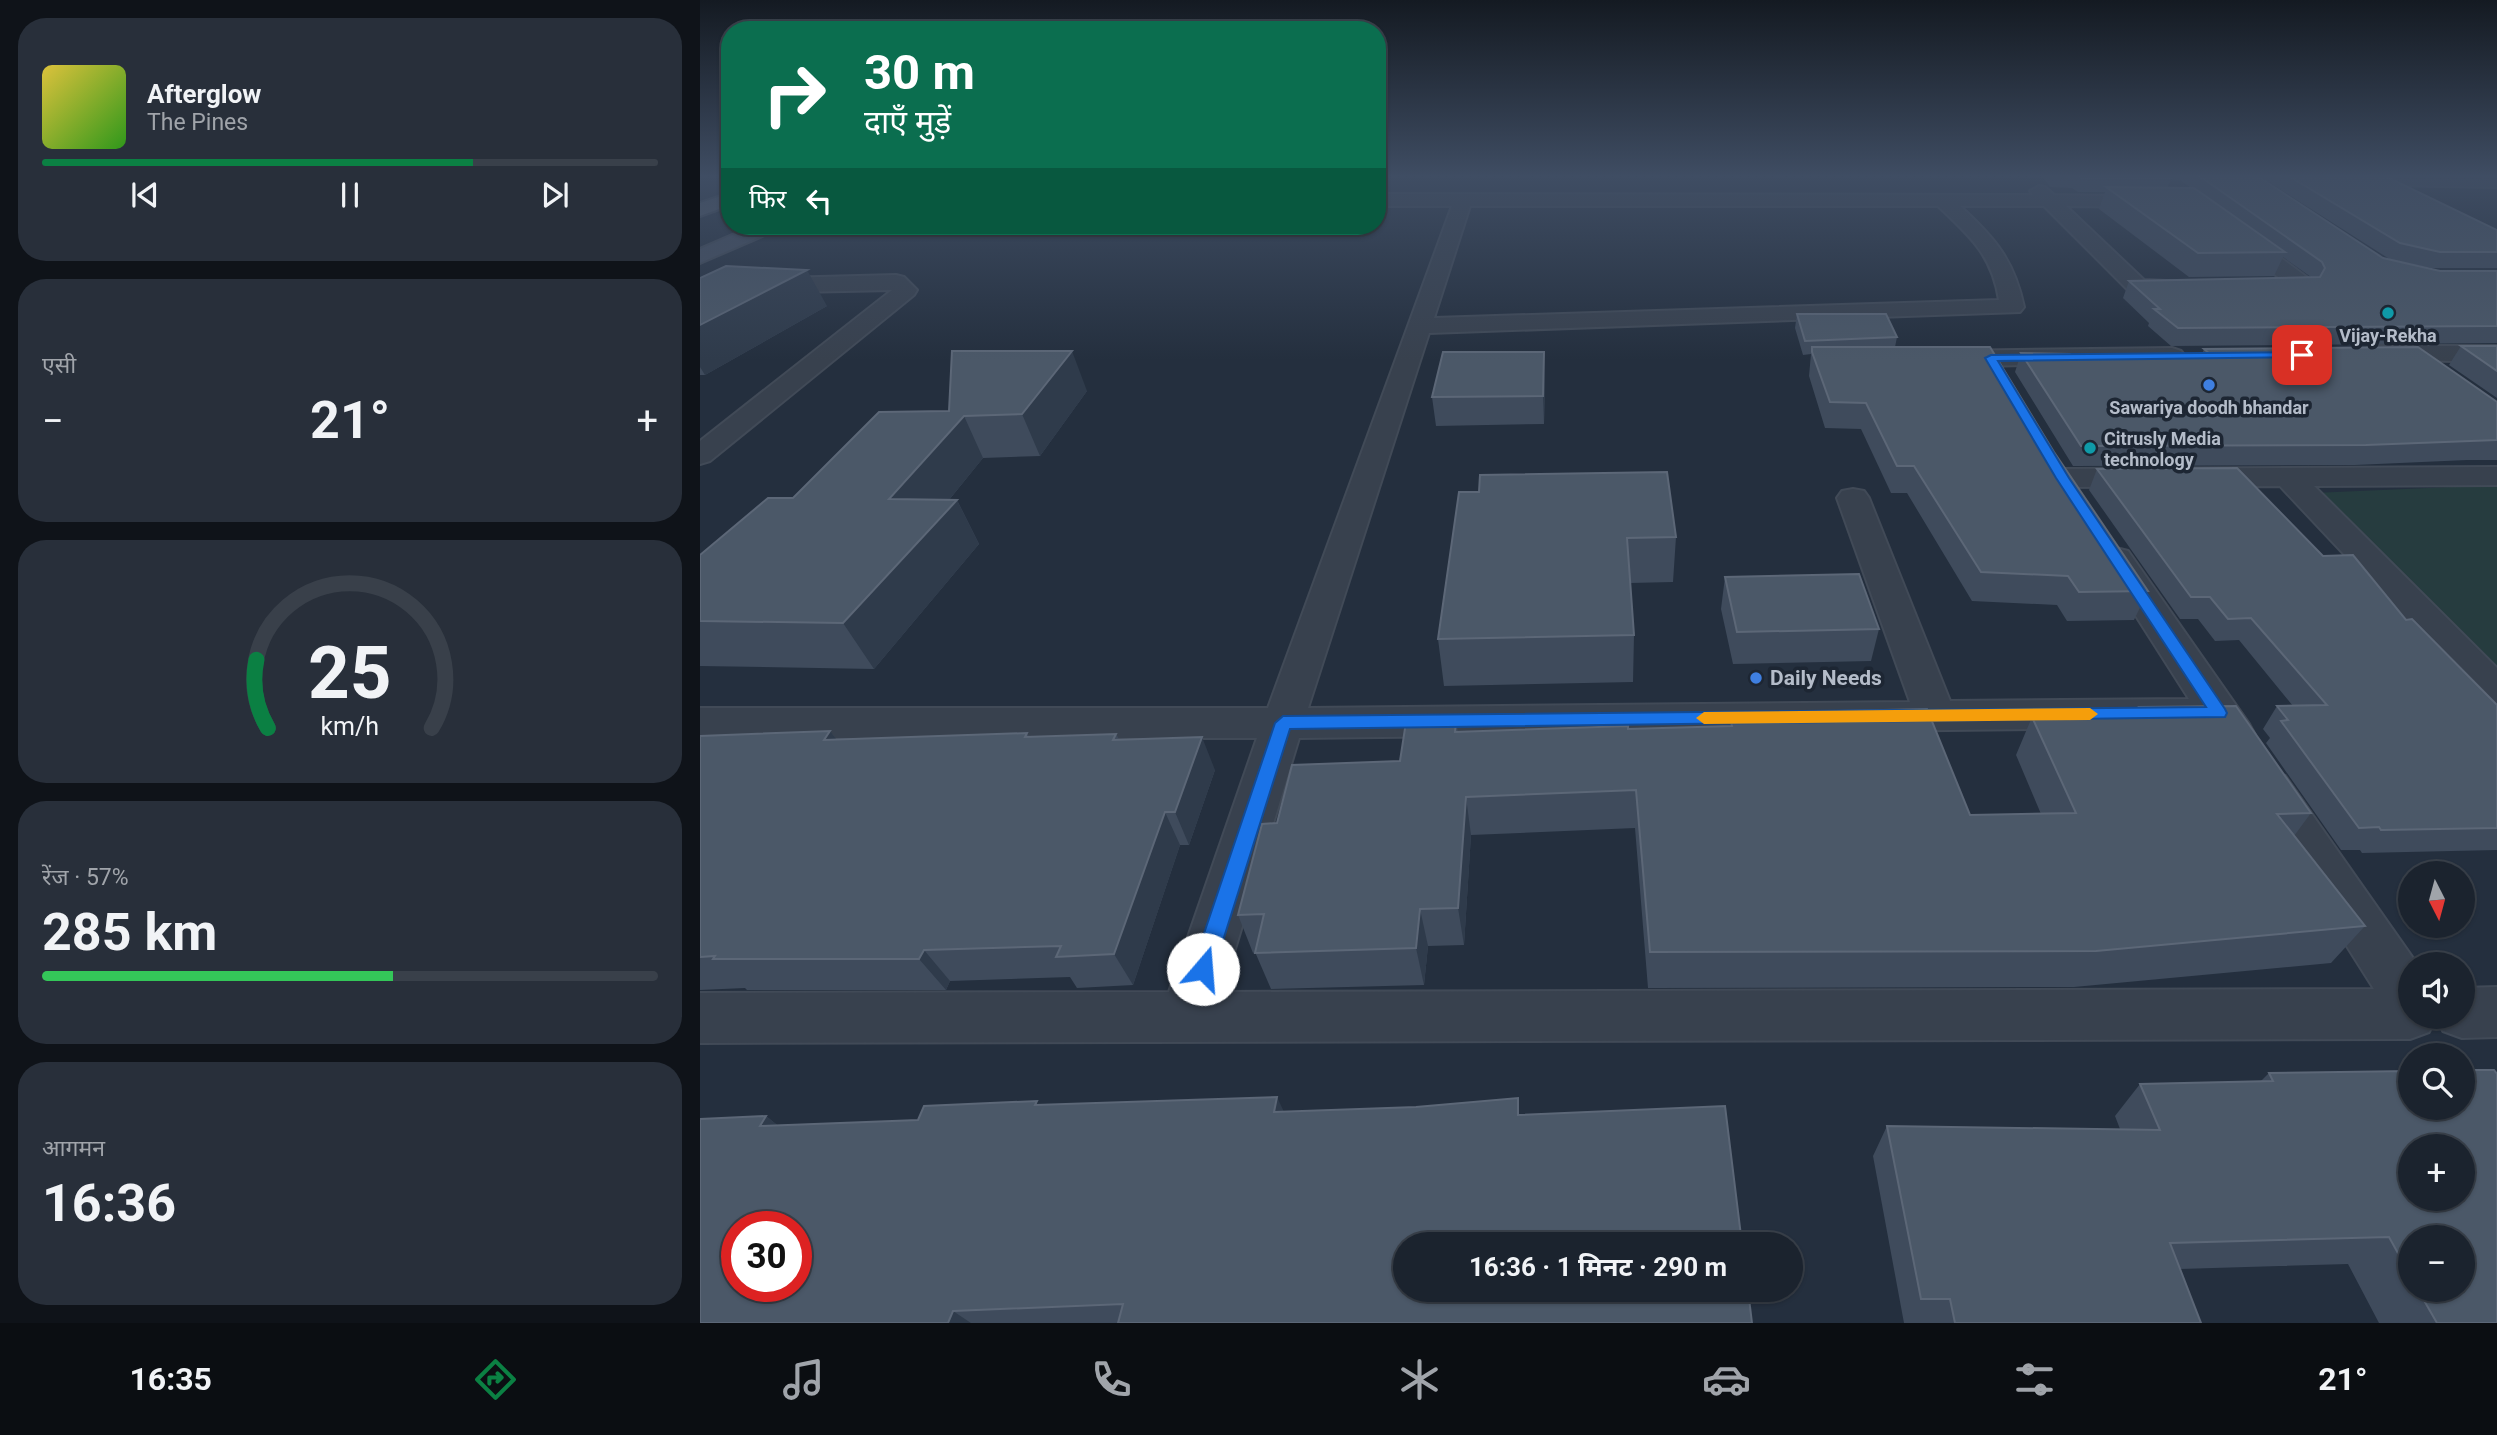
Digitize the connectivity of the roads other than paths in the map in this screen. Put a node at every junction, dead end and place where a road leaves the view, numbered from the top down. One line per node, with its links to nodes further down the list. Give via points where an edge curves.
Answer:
1 (745, 237): 6 (street)
2 (1449, 237): 10 (street)
3 (1982, 237): 10 (street, via 1994,248 2010,284 2012,307)
4 (2086, 237): 9 (street, via 2138,287)
5 (2239, 237): 7 (street, via 2304,286)
6 (700, 257)
7 (2262, 286)
8 (700, 287): 20 (street, via 896,282 906,290)
9 (2207, 287)
10 (1419, 326): 29 (street)
11 (2357, 354): 12 (street)
12 (2412, 354): 13 (street); 17 (street)
13 (2497, 354)
14 (2192, 356): 15 (street)
15 (1991, 358): 16 (street); 18 (street)
16 (1922, 360)
17 (2444, 376)
18 (2012, 394)
19 (2041, 442): 23 (street)
20 (700, 455)
21 (2497, 476): 22 (street)
22 (2288, 477): 23 (street); 25 (street)
23 (2062, 478): 26 (street)
24 (1853, 498): 27 (street)
25 (2497, 692)
26 (2219, 713): 27 (street); 30 (street)
27 (1936, 716): 29 (street)
28 (700, 723): 29 (street)
29 (1283, 723): 35 (street)
30 (2398, 981)
31 (2497, 1012): 32 (street)
32 (2475, 1013)
33 (2398, 1014): 35 (street)
34 (700, 1018): 35 (street)
35 (1187, 1018)

